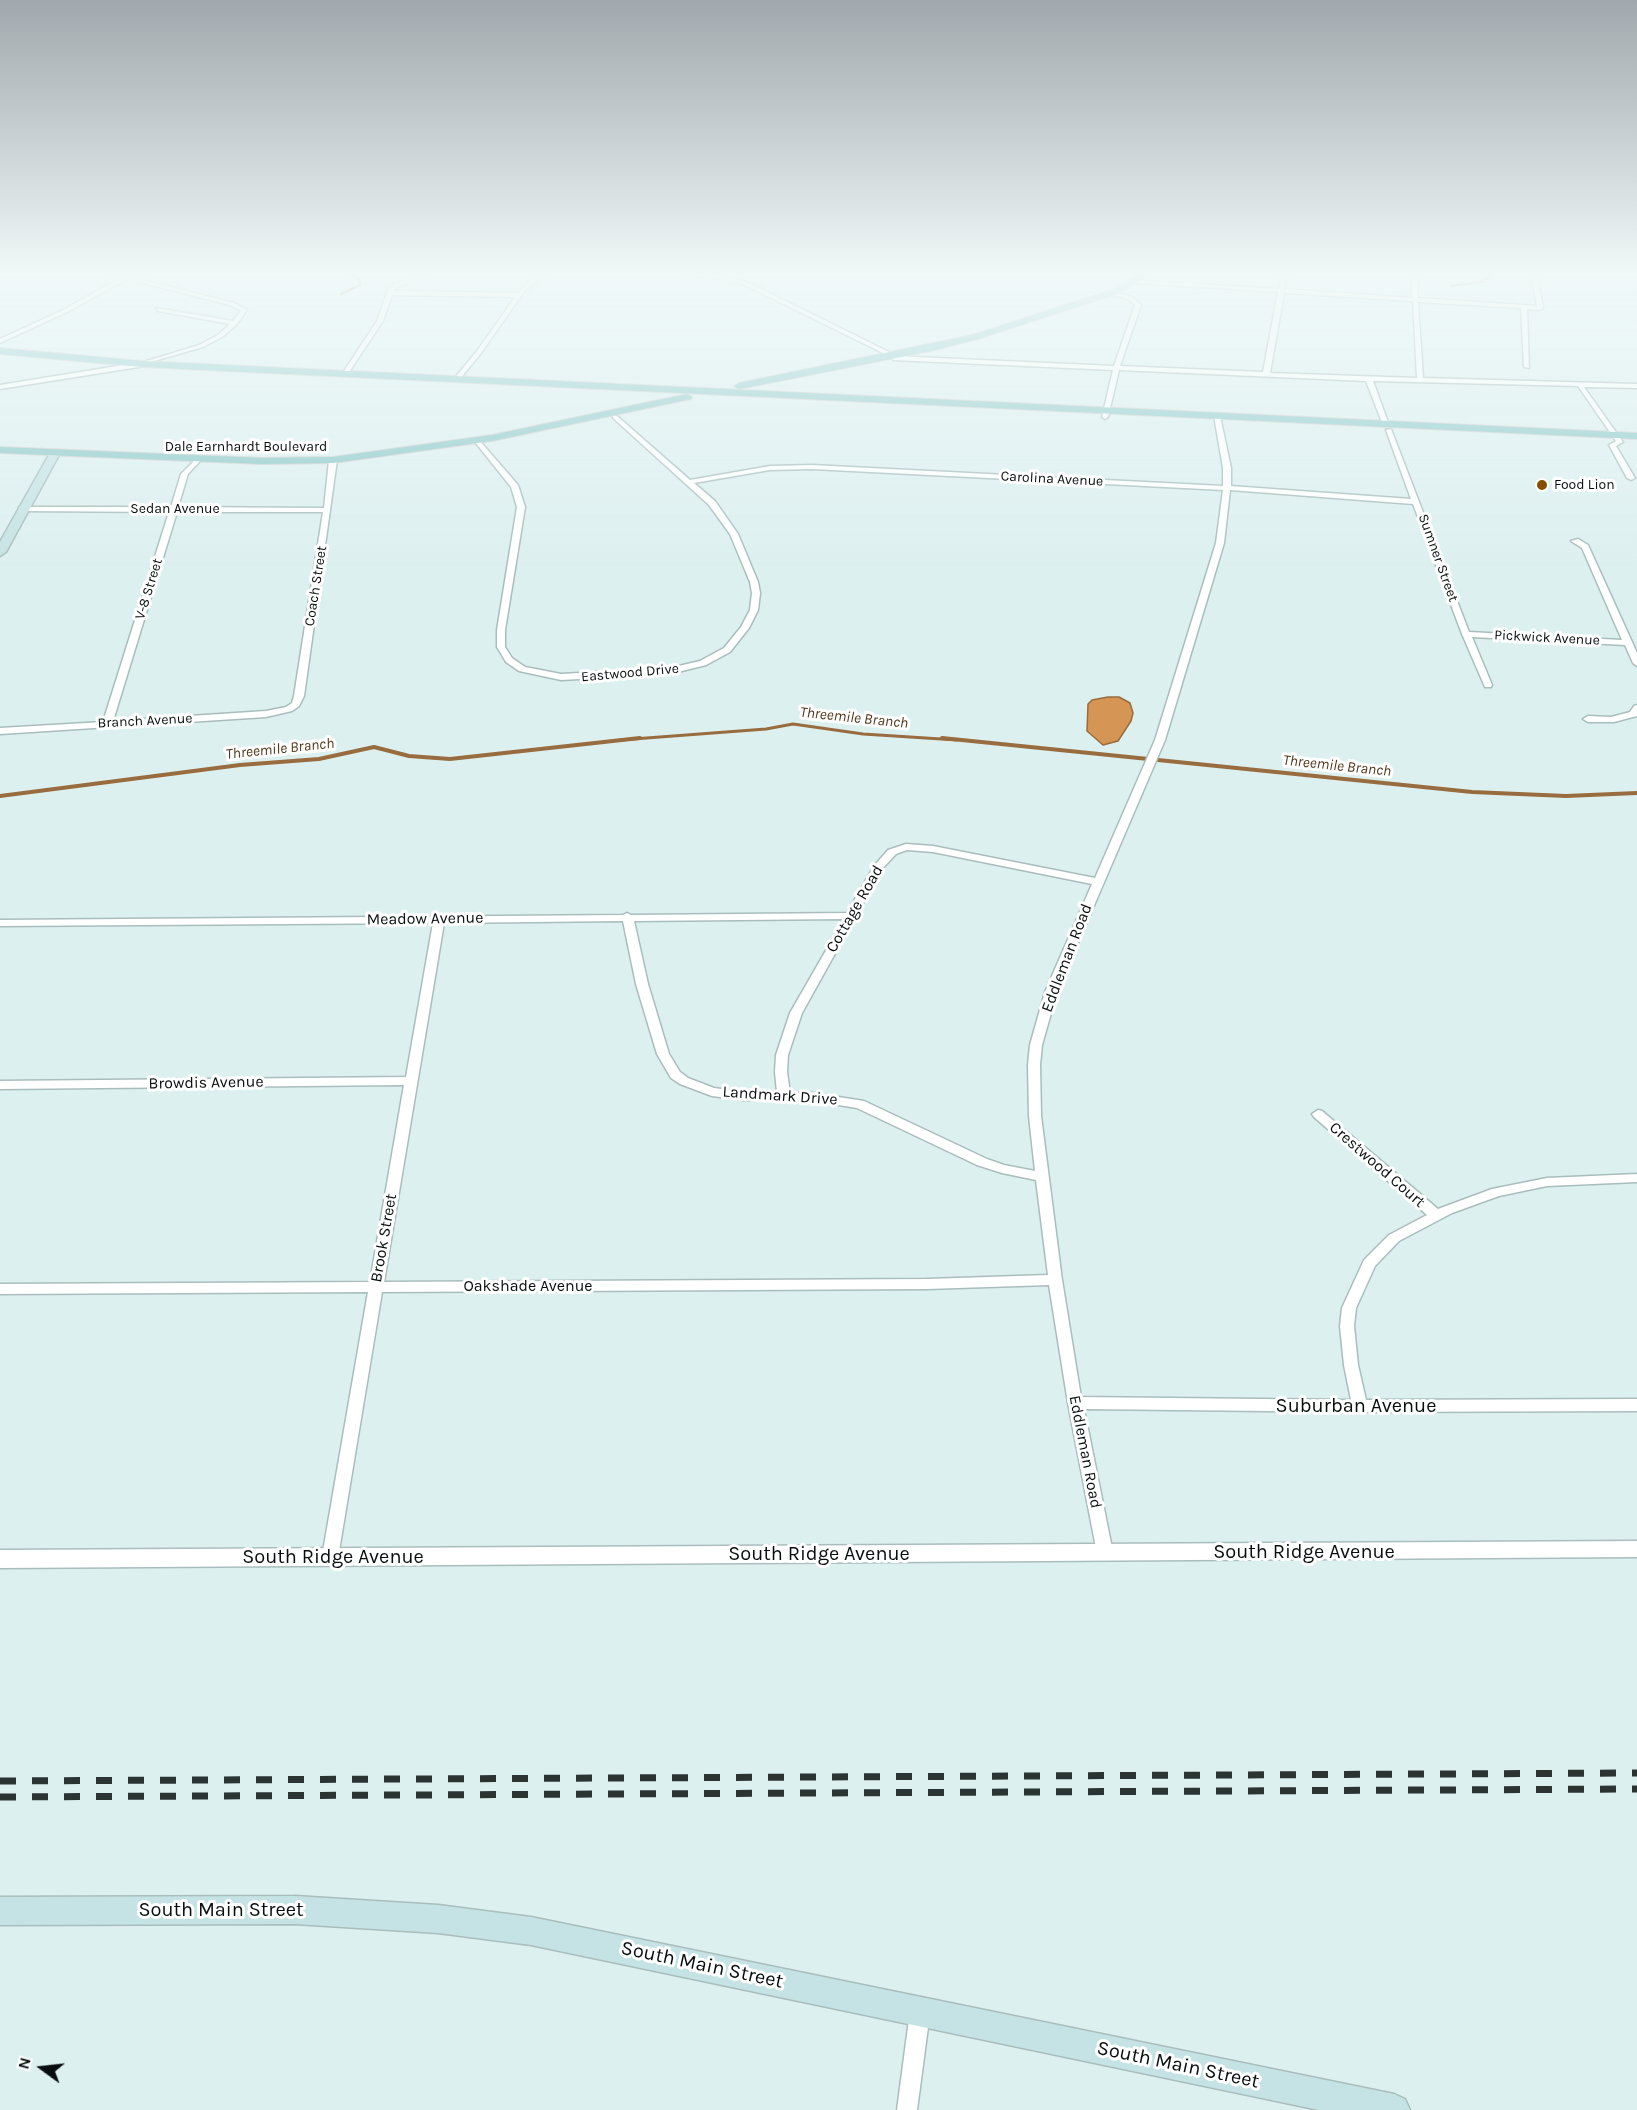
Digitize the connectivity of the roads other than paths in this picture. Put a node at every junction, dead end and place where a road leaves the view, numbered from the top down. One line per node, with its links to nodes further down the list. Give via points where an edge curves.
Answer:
1 (87, 372): 18 (street)
2 (204, 372): 15 (main road)
3 (314, 372): 10 (main road)
4 (462, 372): 12 (street)
5 (815, 372): 21 (main road, Dale Earnhardt Boulevard)
6 (820, 372): 19 (main road, Dale Earnhardt Boulevard)
7 (1116, 372): 23 (street)
8 (1212, 372): 11 (street)
9 (1419, 372): 14 (street)
10 (345, 374): 12 (main road)
11 (1266, 375): 13 (street)
12 (457, 379): 15 (main road); 21 (main road)
13 (1369, 380): 14 (street); 26 (street, Sumner Street)
14 (1420, 381): 16 (street)
15 (395, 382): 20 (main road)
16 (1580, 385): 17 (street); 28 (street)
17 (1637, 386)
18 (0, 387)
19 (725, 393): 21 (main road, Dale Earnhardt Boulevard); 23 (main road)
20 (632, 394): 21 (main road); 22 (main road, via 649,400)
21 (702, 395): 22 (main road, Dale Earnhardt Boulevard); 23 (main road); 24 (main road, Dale Earnhardt Boulevard)
22 (644, 407): 29 (main road, Dale Earnhardt Boulevard)
23 (1106, 414): 25 (main road)
24 (615, 417): 29 (main road, Dale Earnhardt Boulevard); 36 (street, Eastwood Drive)
25 (1217, 419): 26 (main road); 37 (street, Eddleman Road)
26 (1388, 428): 28 (main road); 38 (street, Sumner Street)
27 (1637, 436): 28 (main road)
28 (1618, 439): 30 (main road); 35 (street, via 1612,445)
29 (478, 442): 34 (main road, Dale Earnhardt Boulevard); 36 (street, Eastwood Drive, via 515,487 521,507 501,647 514,665 541,675 587,677 683,669 720,655 738,638 754,610 754,582 724,518)
30 (1637, 442)
31 (0, 450): 32 (main road, Dale Earnhardt Boulevard)
32 (55, 453): 33 (main road, Dale Earnhardt Boulevard, via 66,457); 39 (main road)
33 (196, 461): 34 (main road, Dale Earnhardt Boulevard, via 267,465); 40 (street, V-8 Street, via 185,474)
34 (333, 461): 41 (street, Coach Street)
35 (1631, 478)
36 (689, 482): 37 (street, Carolina Avenue, via 770,468 812,467)
37 (1227, 488): 38 (street, Carolina Avenue); 53 (street, Eddleman Road, via 1220,543 1160,740)
38 (1417, 502): 44 (street, Sumner Street)
39 (22, 509): 40 (street, Sedan Avenue); 43 (main road)
40 (174, 509): 41 (street, Sedan Avenue); 51 (street, V-8 Street)
41 (327, 510): 49 (street, Coach Street, via 299,696)
42 (1575, 541): 45 (street, via 1585,547)
43 (0, 552)
44 (1466, 634): 45 (street, Pickwick Avenue); 47 (street, Sumner Street)
45 (1628, 643): 46 (street)
46 (1637, 663)
47 (1488, 685)
48 (1637, 708): 50 (street, via 1634,714 1611,720)
49 (289, 709): 51 (street, Branch Avenue, via 266,714)
50 (1588, 719)
51 (107, 724): 52 (street, Branch Avenue)
52 (0, 731)
53 (1097, 882): 55 (street, Cottage Road, via 906,847 884,860); 62 (street, Eddleman Road, via 1052,992 1036,1045 1035,1116)
54 (627, 916): 55 (street, Meadow Avenue); 56 (street, Meadow Avenue); 60 (street, Landmark Drive, via 663,1054 675,1075 712,1092)
55 (851, 916): 60 (street, Cottage Road, via 787,1035 781,1072)
56 (439, 918): 57 (street, Meadow Avenue); 58 (street, Brook Street)
57 (0, 923)
58 (411, 1081): 59 (street, Browdis Avenue); 66 (street, Brook Street)
59 (0, 1085)
60 (784, 1096): 62 (street, Landmark Drive, via 860,1104 982,1162)
61 (1318, 1114): 64 (street, Crestwood Court)
62 (1041, 1176): 65 (street, Eddleman Road)
63 (1637, 1178): 64 (street, via 1547,1182 1497,1192)
64 (1436, 1215): 70 (street, via 1394,1238 1369,1263 1354,1292 1347,1326)
65 (1055, 1280): 66 (street, Oakshade Avenue); 68 (street, Eddleman Road)
66 (376, 1287): 67 (street, Oakshade Avenue); 73 (street, Brook Street)
67 (0, 1289)
68 (1075, 1403): 70 (street, Suburban Avenue); 72 (street, Eddleman Road)
69 (1637, 1405): 70 (street, Suburban Avenue)
70 (1360, 1407)
71 (1637, 1549): 72 (street, South Ridge Avenue)
72 (1105, 1553): 73 (street, South Ridge Avenue)
73 (330, 1557): 74 (street, South Ridge Avenue)
74 (0, 1559)
75 (0, 1911): 76 (main road, South Main Street, via 295,1910 438,1919 531,1931)
76 (920, 2011): 77 (street); 78 (main road, South Main Street)
77 (907, 2110)
78 (1395, 2110)

